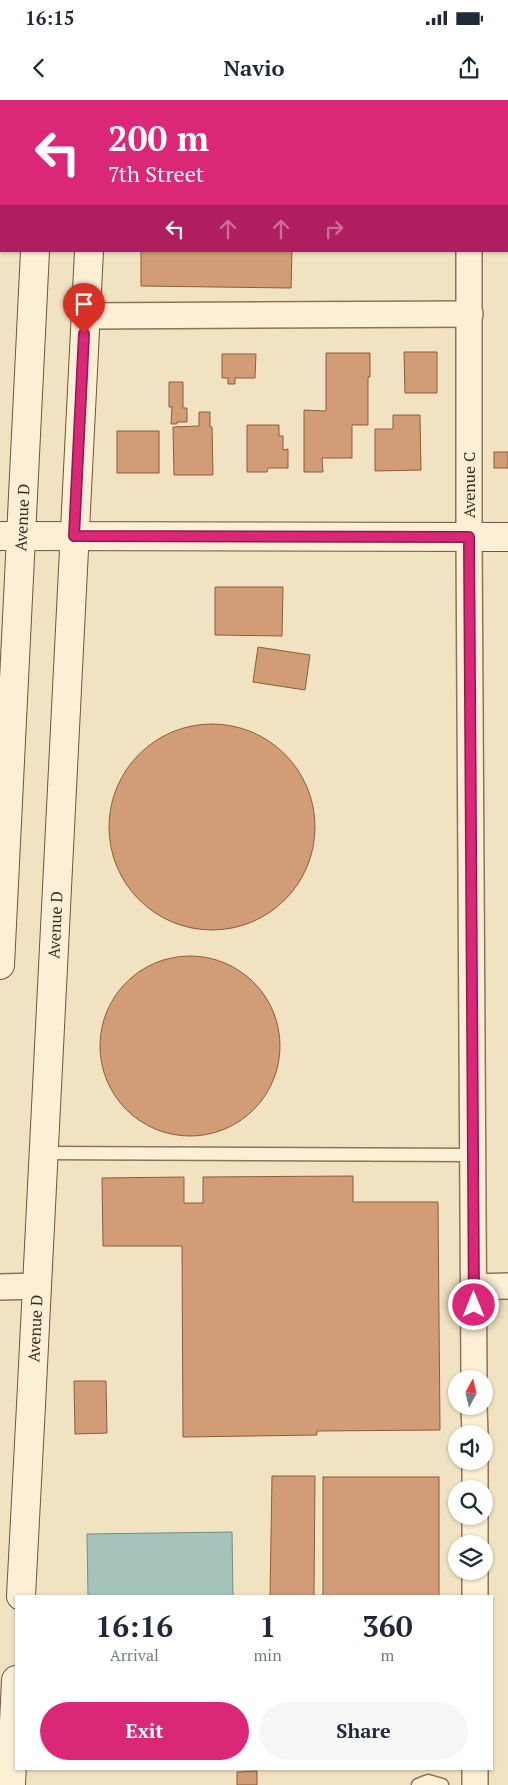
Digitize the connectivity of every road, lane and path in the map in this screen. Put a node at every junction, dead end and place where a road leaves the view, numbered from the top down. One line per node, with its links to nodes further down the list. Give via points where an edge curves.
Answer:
1 (35, 252): 6 (street, Avenue D)
2 (89, 252): 5 (street, Avenue D)
3 (469, 252): 4 (street, Avenue C)
4 (470, 314): 5 (street); 8 (street, Avenue C)
5 (86, 316): 7 (street, Avenue D)
6 (10, 536): 7 (street); 10 (street, Avenue D)
7 (74, 536): 8 (street); 11 (street, Avenue D)
8 (469, 537): 9 (street); 12 (street, Avenue C)
9 (508, 537)
10 (0, 965)
11 (44, 1153): 12 (lane); 13 (street, Avenue D)
12 (474, 1155): 16 (street, Avenue C)
13 (38, 1286): 15 (street); 19 (street, Avenue D)
14 (508, 1286): 16 (street)
15 (0, 1287)
16 (474, 1287): 17 (street, Avenue C)
17 (474, 1370)
18 (475, 1580): 20 (street)
19 (21, 1595)
20 (475, 1595)
21 (15, 1698): 23 (street)
22 (475, 1770): 26 (street)
23 (10, 1785)
24 (418, 1785): 25 (lane, via 428,1781)
25 (442, 1785)
26 (475, 1785)

